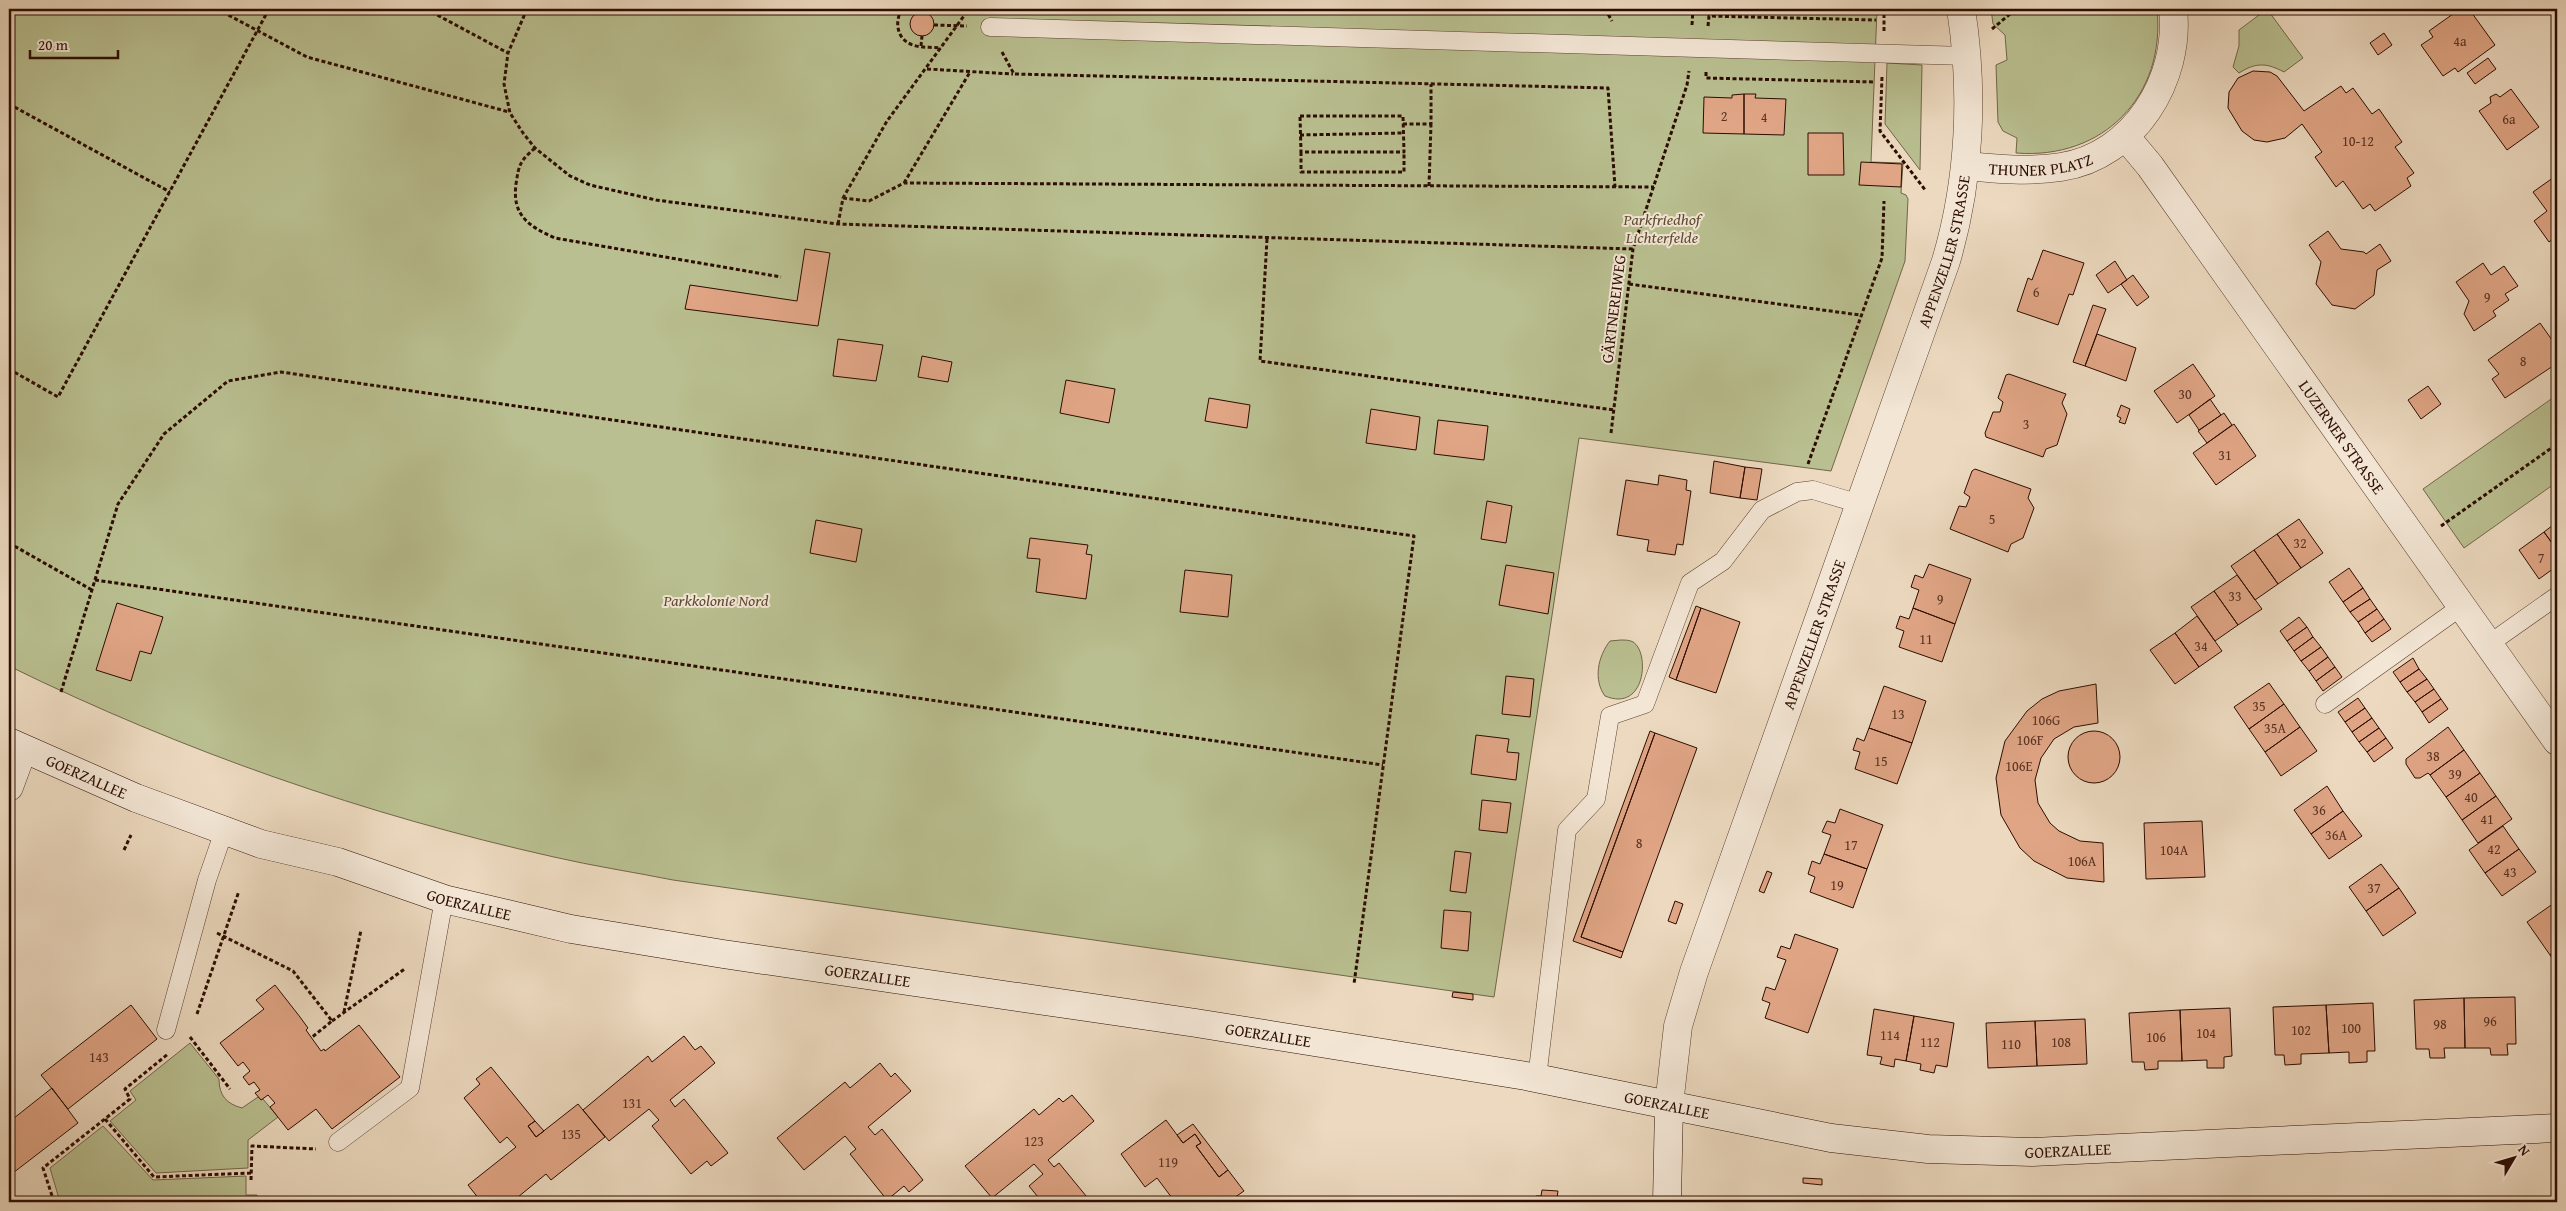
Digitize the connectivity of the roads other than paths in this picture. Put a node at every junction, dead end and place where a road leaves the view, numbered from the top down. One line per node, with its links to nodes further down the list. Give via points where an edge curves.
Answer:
1 (1961, 9): 4 (main road, THUNER PLATZ)
2 (2173, 9): 5 (main road, THUNER PLATZ, via 2173,44 2162,85 2145,114)
3 (990, 27): 4 (lane)
4 (1966, 56): 6 (main road, THUNER PLATZ)
5 (2125, 136): 6 (main road, THUNER PLATZ, via 2096,155 2062,167 2000,169); 9 (main road, LUZERNER STRASSE, via 2150,166)
6 (1966, 166): 7 (main road, APPENZELLER STRASSE, via 1958,218 1946,261)
7 (1860, 504): 18 (lane, via 1813,490 1797,492 1762,510 1723,562 1690,582 1645,704 1610,716 1596,799 1567,830); 19 (main road, APPENZELLER STRASSE, via 1694,972 1678,1026)
8 (2557, 596): 10 (lane)
9 (2462, 606): 10 (main road, LUZERNER STRASSE); 11 (lane)
10 (2489, 644): 12 (main road, LUZERNER STRASSE)
11 (2325, 704)
12 (2557, 741)
13 (16, 746): 14 (main road); 15 (main road, GOERZALLEE, via 136,798)
14 (9, 787)
15 (224, 831): 16 (main road, GOERZALLEE, via 270,847 338,862); 17 (lane)
16 (444, 899): 18 (main road, GOERZALLEE, via 571,929 694,950 1186,1022); 21 (lane, via 410,1088)
17 (166, 1030)
18 (1537, 1078): 19 (main road, GOERZALLEE)
19 (1669, 1105): 20 (main road, GOERZALLEE, via 1830,1138 1928,1149 2013,1151); 22 (main road, APPENZELLER STRASSE)
20 (2557, 1128)
21 (338, 1142)
22 (1667, 1202)

